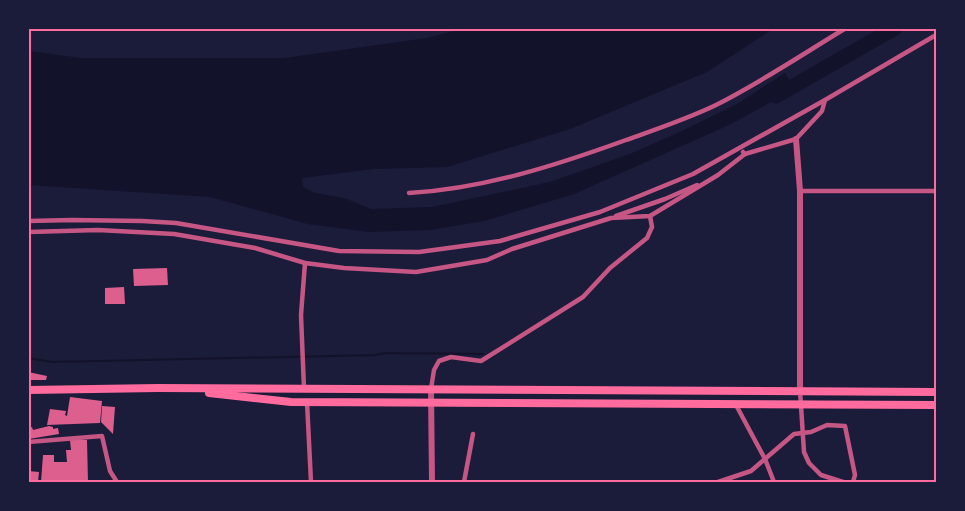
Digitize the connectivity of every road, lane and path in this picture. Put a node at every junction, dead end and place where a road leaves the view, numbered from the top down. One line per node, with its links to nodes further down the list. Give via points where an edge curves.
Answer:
1 (846, 28): 10 (street, via 686,119 521,173 460,187)
2 (936, 35): 3 (street)
3 (825, 100): 4 (street, via 822,111); 5 (street)
4 (796, 139): 6 (street); 8 (street)
5 (738, 148): 6 (street); 13 (street, via 693,174 600,212 500,241 419,252 339,251 142,220)
6 (745, 154): 7 (street)
7 (718, 175): 11 (street); 12 (street)
8 (800, 191): 9 (street); 20 (street)
9 (936, 191)
10 (409, 193)
11 (650, 216): 12 (street); 18 (street, via 652,227 647,238 610,268 583,297 482,361 451,357 439,361)
12 (610, 218): 15 (street, via 488,260 416,272)
13 (28, 221)
14 (28, 231): 15 (street, via 174,234 255,248)
15 (305, 264): 17 (street)
16 (158, 388): 17 (highway); 19 (highway); 22 (highway)
17 (304, 389): 18 (highway)
18 (431, 389): 20 (highway); 23 (street)
19 (28, 390)
20 (800, 390): 21 (highway); 25 (street)
21 (936, 392)
22 (307, 402): 23 (highway); 32 (street)
23 (430, 403): 24 (highway); 33 (street)
24 (736, 405): 25 (highway); 30 (street)
25 (800, 405): 26 (highway); 27 (street)
26 (936, 405)
27 (803, 433): 30 (street, via 794,434); 37 (street, via 804,452 810,463 821,475); 38 (street, via 827,425 845,426 855,475)
28 (473, 434): 34 (street)
29 (28, 442): 31 (street, via 102,436 110,471)
30 (765, 459): 35 (street, via 751,471); 36 (street)
31 (117, 483)
32 (311, 483)
33 (432, 483)
34 (464, 483)
35 (718, 483)
36 (774, 483)
37 (843, 483)
38 (853, 483)

